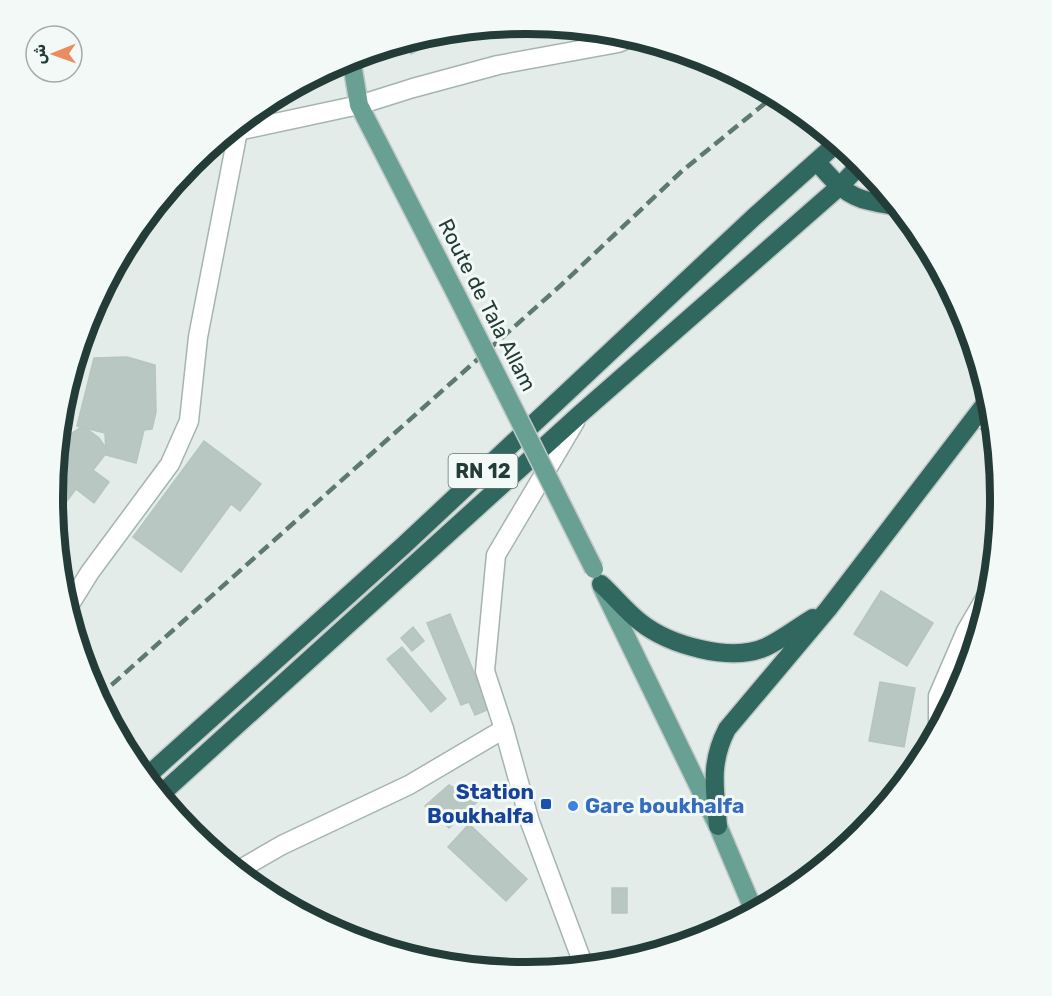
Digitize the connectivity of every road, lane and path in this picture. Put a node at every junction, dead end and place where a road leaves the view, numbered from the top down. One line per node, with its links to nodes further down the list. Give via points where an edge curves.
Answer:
1 (617, 43): 3 (street, via 498,65)
2 (353, 69): 3 (main road, Route de Tala Allam)
3 (359, 105): 4 (street); 15 (main road, Route de Tala Allam, bridge)
4 (243, 130)
5 (231, 141): 16 (street, via 198,337 189,421 170,464)
6 (831, 149): 7 (highway, RN 12)
7 (817, 162): 9 (highway); 21 (highway, RN 12, via 404,546)
8 (855, 171): 9 (highway, RN 12)
9 (839, 187): 10 (highway, via 866,201); 12 (highway, RN 12)
10 (883, 202)
11 (981, 410): 13 (highway)
12 (579, 415): 20 (street, via 496,555 485,671); 22 (highway, RN 12)
13 (977, 416): 14 (street); 17 (highway)
14 (983, 419)
15 (598, 576): 17 (highway, via 641,623 669,639 704,650 739,653 765,648); 23 (main road, Route de Tala Allam)
16 (73, 599)
17 (828, 609): 23 (highway, via 727,729 715,759)
18 (974, 617): 19 (street, via 938,696)
19 (938, 710)
20 (504, 729): 24 (street, via 409,784); 26 (street, via 530,822)
21 (152, 772)
22 (166, 790)
23 (718, 826): 25 (main road, Route de Tala Allam)
24 (245, 867)
25 (751, 903)
26 (581, 958)

